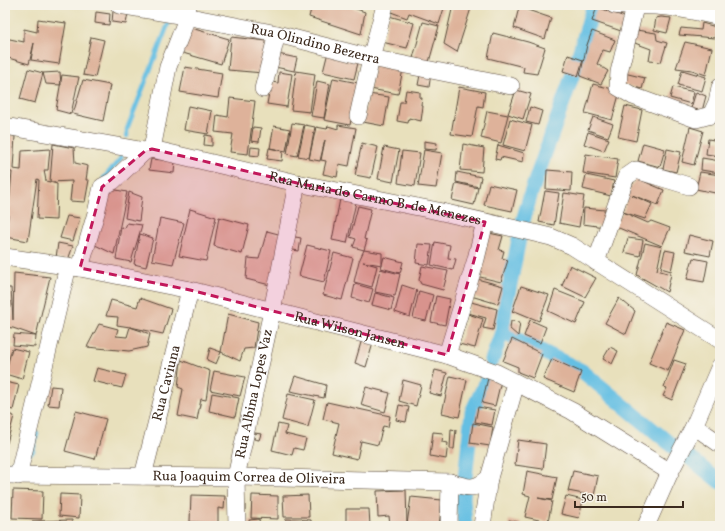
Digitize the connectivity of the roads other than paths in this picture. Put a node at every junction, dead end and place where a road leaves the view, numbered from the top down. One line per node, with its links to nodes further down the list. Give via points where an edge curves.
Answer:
1 (119, 5): 4 (street, Rua Olindino Bezerra)
2 (385, 5): 7 (street)
3 (623, 6): 5 (street, via 654,6); 10 (street, via 618,87 633,96 696,119 711,115)
4 (187, 10): 6 (street, Rua Olindino Bezerra); 13 (street, via 184,26 168,67)
5 (720, 17)
6 (277, 34): 7 (street, Rua Olindino Bezerra); 9 (street)
7 (371, 58): 8 (street, Rua Olindino Bezerra); 11 (street)
8 (511, 86)
9 (263, 89)
10 (718, 94)
11 (358, 116)
12 (5, 126): 13 (street, Rua Maria do Carmo B. de Menezes)
13 (148, 150): 14 (street, Rua Maria do Carmo B. de Menezes); 19 (street, via 113,181 102,186 96,213)
14 (296, 183): 16 (street, Rua Maria do Carmo B. de Menezes); 21 (street, Rua Albina Lopes Vaz)
15 (689, 186): 18 (street, via 636,170 626,177)
16 (485, 222): 18 (street, Rua Maria do Carmo B. de Menezes, via 551,237 572,246); 23 (street)
17 (5, 257): 19 (street, Rua Wilson Jansen)
18 (596, 262): 22 (street, Rua Maria do Carmo B. de Menezes)
19 (74, 267): 20 (street, Rua Wilson Jansen); 29 (street)
20 (190, 290): 21 (street, Rua Wilson Jansen); 30 (street, Rua Caviuna)
21 (272, 311): 23 (street, Rua Wilson Jansen); 31 (street, Rua Albina Lopes Vaz)
22 (720, 340)
23 (447, 356): 25 (street, Rua Wilson Jansen, via 497,373)
24 (720, 366): 26 (street)
25 (516, 383): 28 (street, Rua Wilson Jansen, via 572,411); 32 (street)
26 (694, 426): 27 (street); 28 (street)
27 (720, 444)
28 (670, 472): 37 (street)
29 (11, 475): 30 (street, Rua Joaquim Correa de Oliveira)
30 (143, 476): 31 (street, Rua Joaquim Correa de Oliveira)
31 (236, 477): 33 (street, Rua Joaquim Correa de Oliveira); 34 (street, Rua Albina Lopes Vaz)
32 (489, 478): 33 (street, Rua Joaquim Correa de Oliveira, via 473,488); 36 (street)
33 (450, 482): 35 (street)
34 (237, 526)
35 (449, 526)
36 (482, 526)
37 (646, 526)

